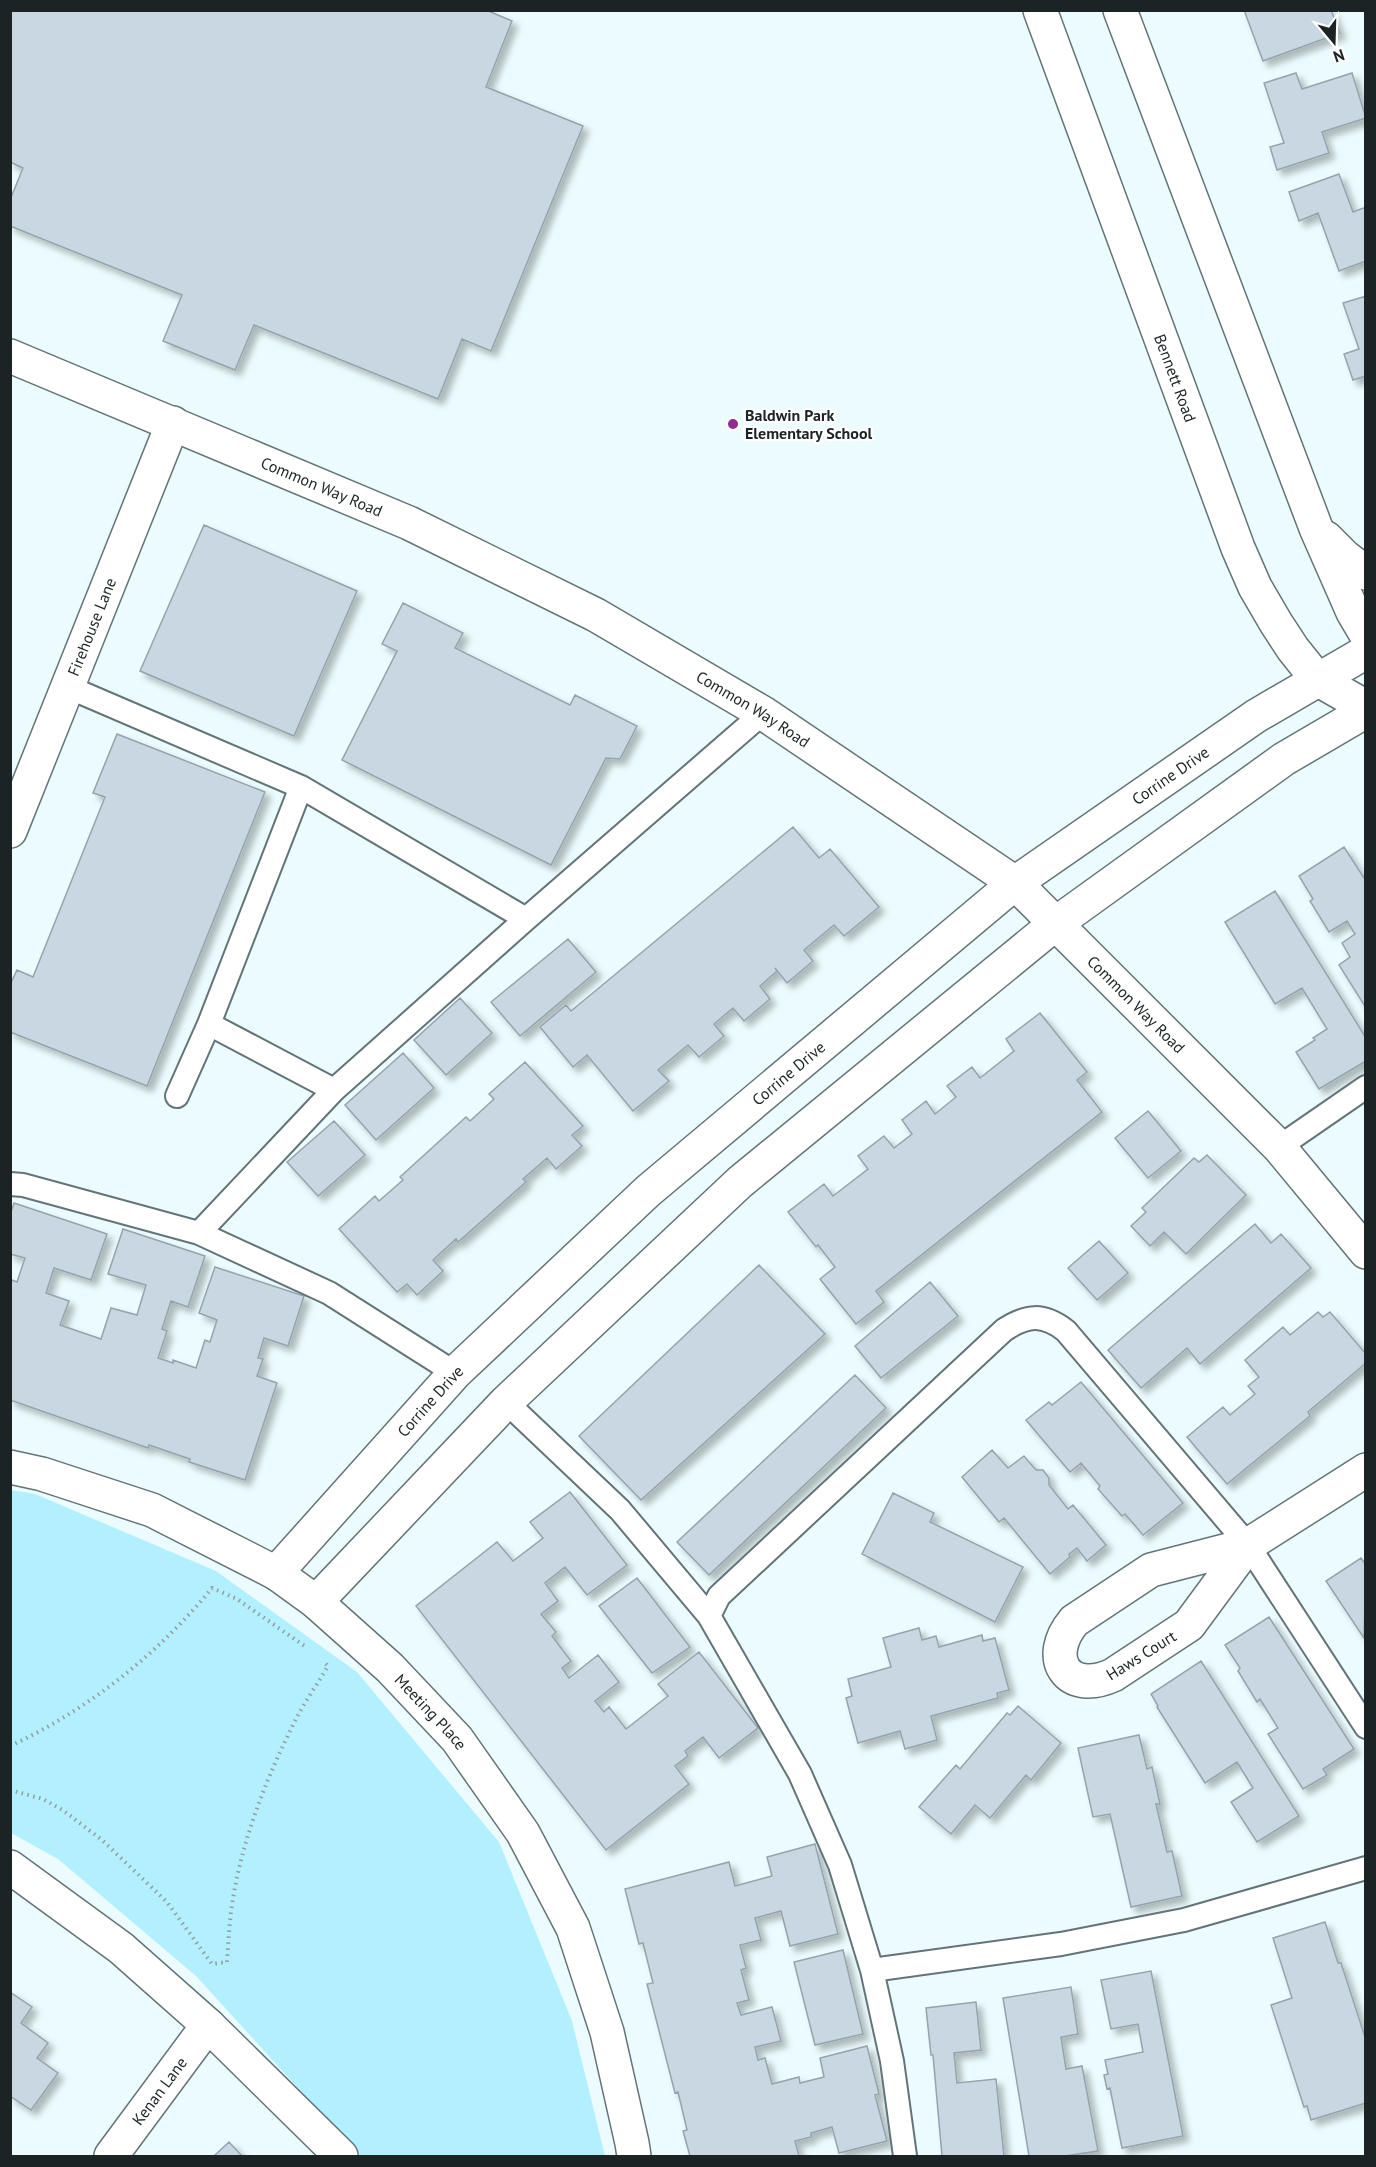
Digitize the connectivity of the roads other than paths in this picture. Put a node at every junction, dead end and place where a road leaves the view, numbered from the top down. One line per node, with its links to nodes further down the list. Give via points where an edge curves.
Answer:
1 (1040, 10): 9 (street, Bennett Road, via 1238,548 1276,623)
2 (1120, 10): 5 (street)
3 (10, 356): 4 (street, Common Way Road)
4 (173, 423): 10 (street, Firehouse Lane); 12 (street, Common Way Road, via 451,543 596,615)
5 (1316, 528): 6 (street); 7 (street)
6 (1365, 573)
7 (1365, 634)
8 (1365, 652): 9 (street, Corrine Drive)
9 (1317, 679): 11 (street, Bennett Road); 15 (street, Corrine Drive, via 1256,716)
10 (68, 687): 13 (lane); 14 (street, Firehouse Lane)
11 (1365, 709): 17 (street, via 1284,759)
12 (763, 713): 15 (street, Common Way Road); 16 (lane)
13 (302, 787): 16 (lane); 18 (lane)
14 (10, 831)
15 (1016, 883): 17 (street, Common Way Road); 26 (street, Corrine Drive, via 648,1191)
16 (526, 919): 20 (lane)
17 (1055, 924): 22 (street, Common Way Road); 27 (street, via 741,1182)
18 (209, 1024): 20 (lane); 21 (lane)
19 (1365, 1087): 22 (lane)
20 (334, 1090): 24 (lane)
21 (177, 1096)
22 (1279, 1147): 25 (street, Common Way Road)
23 (10, 1184): 24 (lane)
24 (200, 1233): 26 (lane, via 329,1293)
25 (1365, 1252)
26 (455, 1373): 31 (street, Corrine Drive)
27 (506, 1402): 32 (street); 33 (lane, via 620,1510)
28 (10, 1467): 31 (street, Meeting Place, via 152,1510)
29 (1365, 1470): 30 (street, Haws Court)
30 (1248, 1545): 30 (street, Haws Court, via 1151,1570 1074,1621 1061,1642 1059,1661 1064,1671 1078,1681 1101,1681 1189,1625); 33 (lane, via 1066,1331 1046,1319 1033,1317 1004,1330 719,1596); 34 (lane)
31 (276, 1572): 32 (street, Meeting Place)
32 (316, 1602): 41 (street, Meeting Place, via 390,1668 457,1739 524,1833 573,1928 607,2032)
33 (709, 1616): 37 (lane, via 800,1774 840,1865)
34 (1365, 1727)
35 (10, 1867): 38 (street, via 121,1948)
36 (1365, 1868): 37 (lane, via 1184,1920 1061,1944)
37 (872, 1970): 42 (lane, via 892,2061)
38 (208, 2025): 39 (street, Kenan Lane); 40 (street)
39 (111, 2157)
40 (342, 2157)
41 (634, 2157)
42 (905, 2157)

